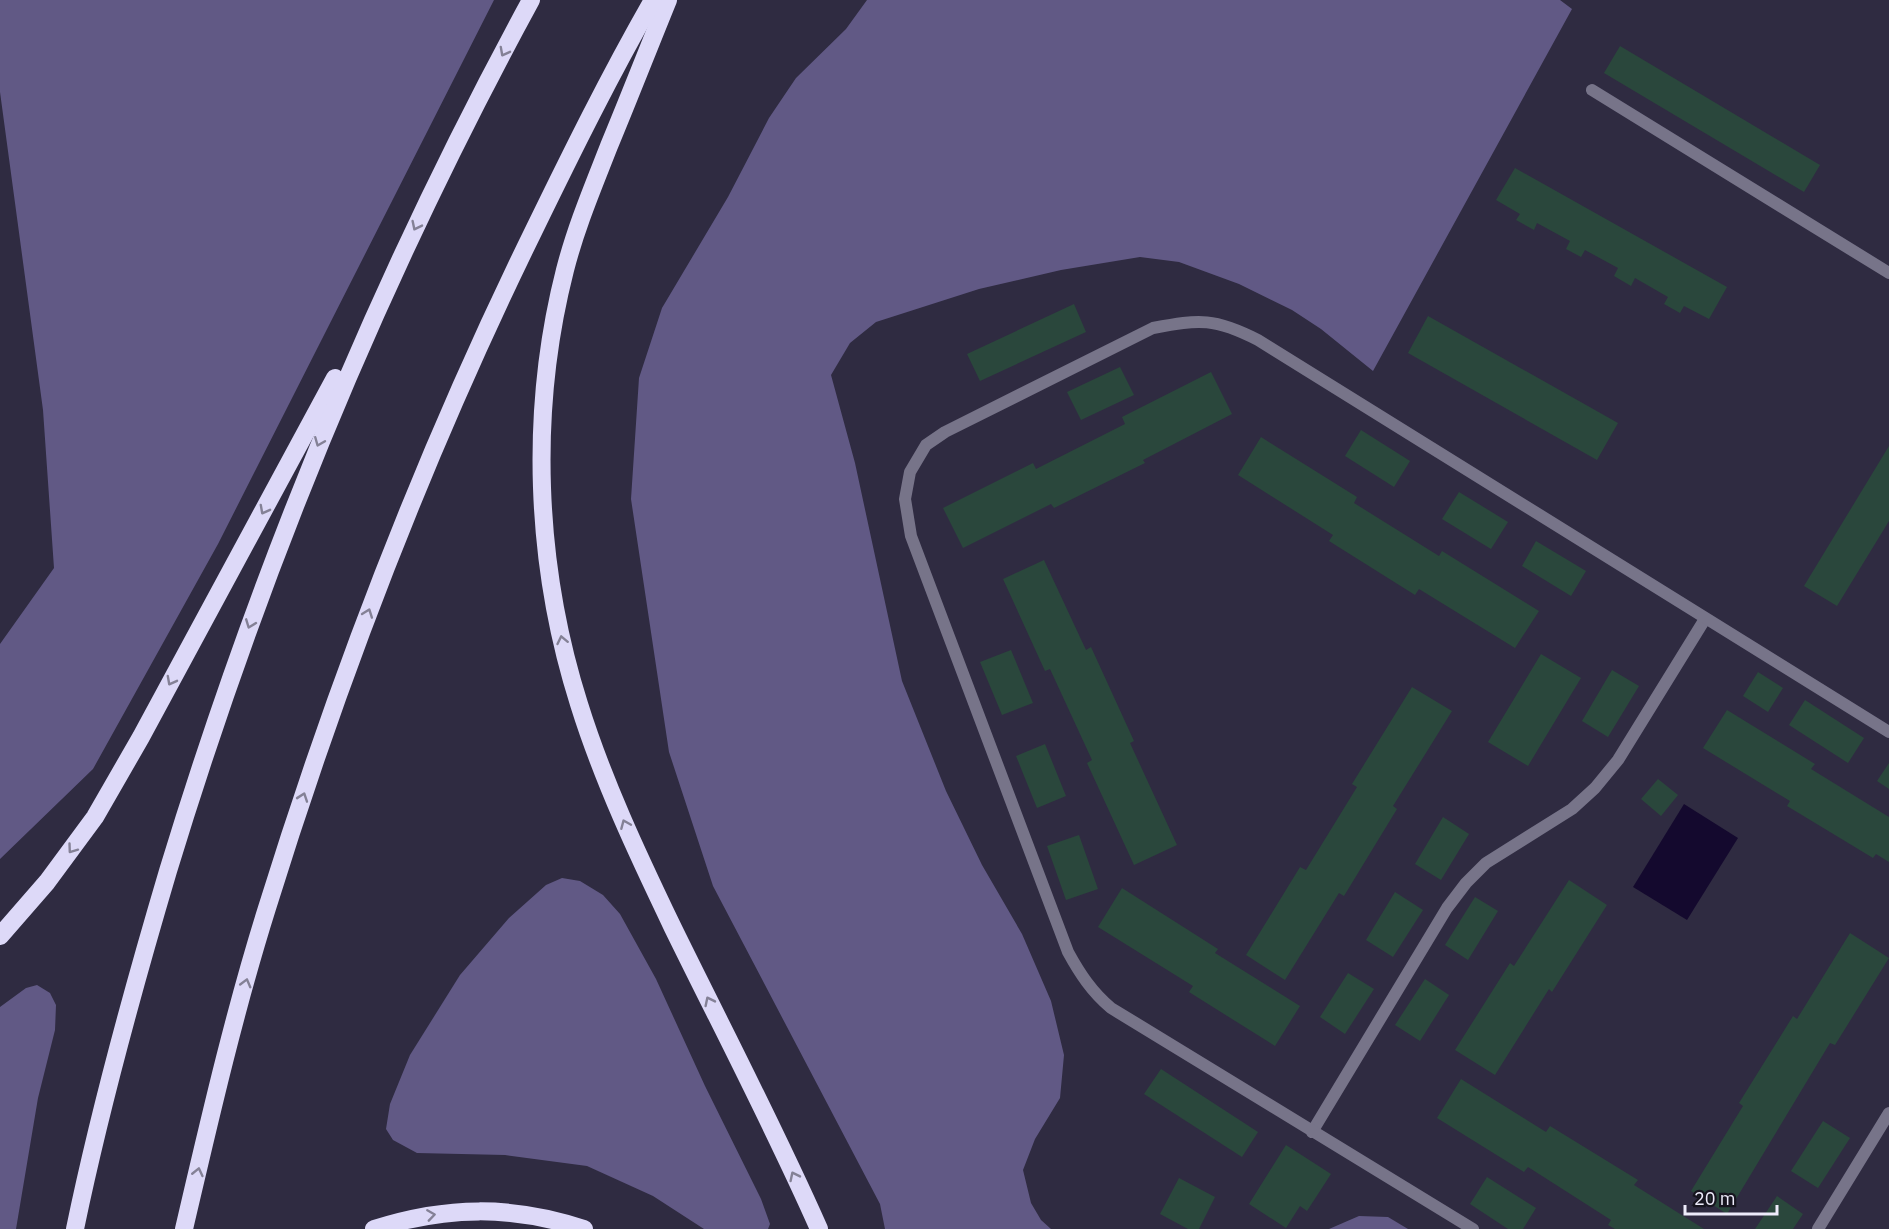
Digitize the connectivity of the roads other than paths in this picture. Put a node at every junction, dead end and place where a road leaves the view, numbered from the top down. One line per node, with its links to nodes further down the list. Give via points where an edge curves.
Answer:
1 (531, 0): 5 (highway, one-way to 5)
2 (653, 0): 13 (highway, one-way to 2, via 266,911 373,601 450,410 500,299)
3 (668, 0): 16 (highway, one-way to 3, via 657,895 614,797 579,704 549,568 542,437 544,393 557,307 587,203)
4 (1592, 90): 6 (lane)
5 (402, 255): 9 (highway, one-way to 9, via 95,817 21,915); 12 (highway, one-way to 12, via 296,501 207,748 129,1006)
6 (1889, 273)
7 (1705, 619): 8 (lane); 11 (lane, via 1618,760 1595,788 1572,809 1486,863 1466,883 1447,908); 11 (lane, via 1258,340 1208,321 1153,328 926,445 910,472 904,500 911,536 1068,952 1082,977 1111,1008)
8 (1889, 732)
9 (0, 936)
10 (1889, 1113): 18 (lane)
11 (1312, 1132): 17 (lane)
12 (75, 1229)
13 (184, 1229)
14 (374, 1229): 15 (highway, one-way to 15, via 428,1215 481,1211 526,1213)
15 (584, 1229)
16 (819, 1229)
17 (1473, 1229)
18 (1818, 1229)

